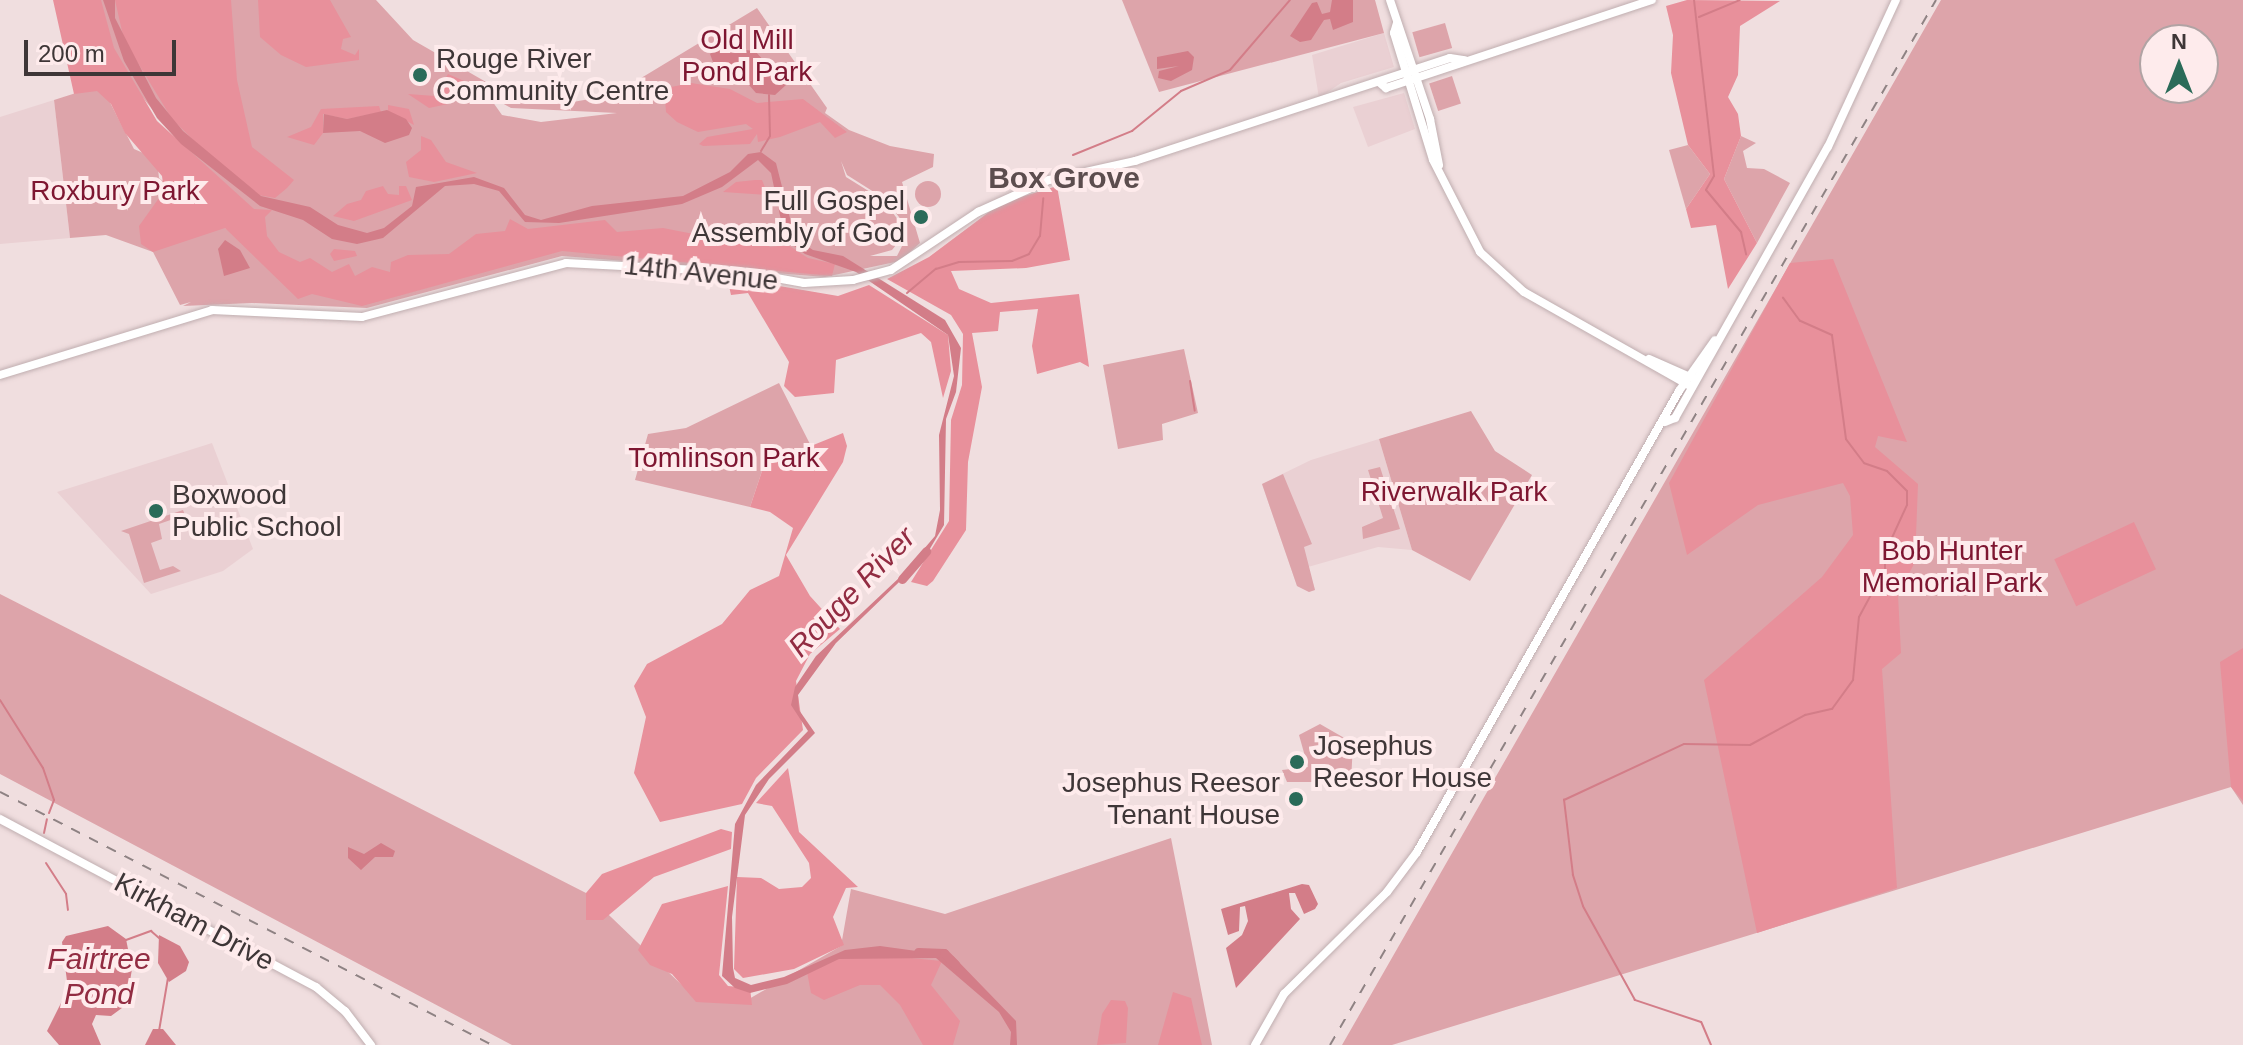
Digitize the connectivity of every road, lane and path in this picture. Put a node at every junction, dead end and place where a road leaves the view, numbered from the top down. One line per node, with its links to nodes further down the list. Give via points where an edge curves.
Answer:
1 (1390, 0): 4 (main road)
2 (1652, 0): 4 (main road, 14th Avenue, via 1465,60 1450,58)
3 (1896, 0): 6 (main road, via 1828,147)
4 (1412, 75): 5 (main road, 14th Avenue, via 1135,161 1049,180 978,212 891,270 853,280 794,282 748,273 566,263 362,317 212,310); 6 (main road, via 1433,160 1464,229 1498,270 1524,292)
5 (0, 375)
6 (1690, 382): 9 (main road, via 1675,418 1665,422 1417,852 1387,892 1284,994)
7 (0, 819): 8 (main road, Kirkham Drive, via 316,987 345,1011)
8 (371, 1045)
9 (1255, 1045)

